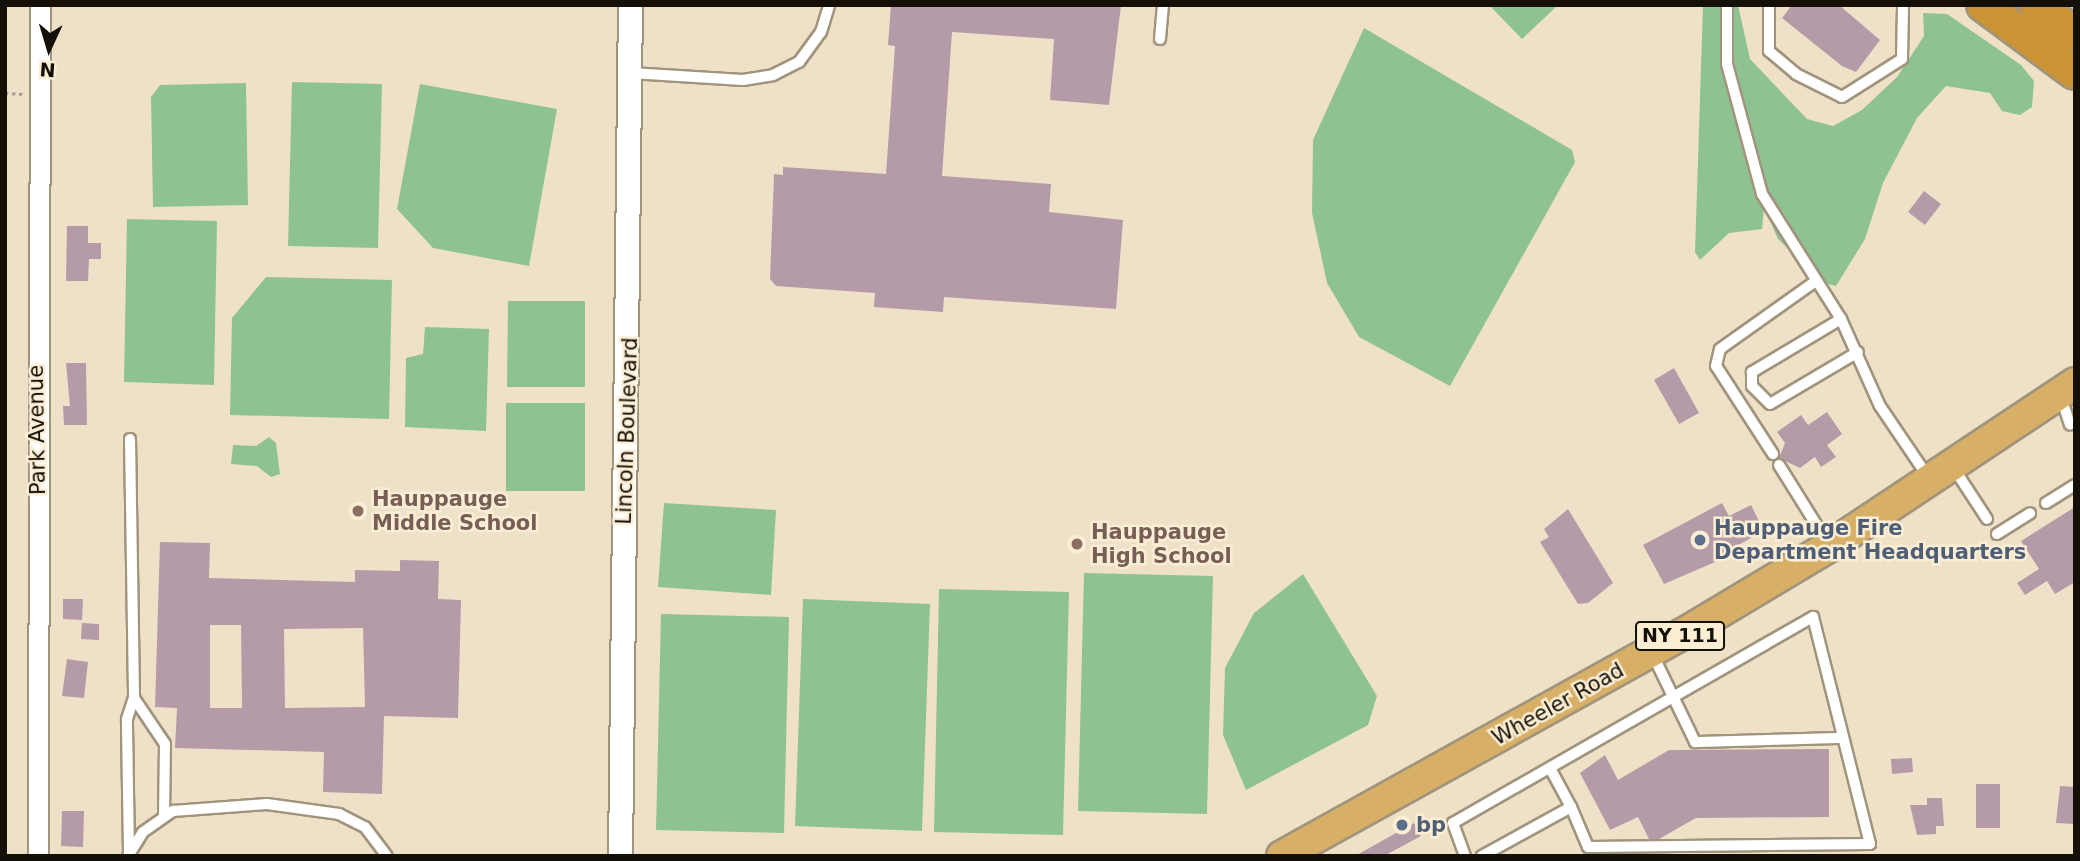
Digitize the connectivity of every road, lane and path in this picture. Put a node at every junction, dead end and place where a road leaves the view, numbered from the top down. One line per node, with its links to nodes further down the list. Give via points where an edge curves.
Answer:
1 (40, 5): 39 (street, Park Avenue)
2 (630, 5): 12 (street, Lincoln Boulevard)
3 (829, 5): 12 (lane, via 821,32 799,62 773,75 743,80)
4 (1163, 5): 11 (lane)
5 (1727, 5): 14 (lane, via 1727,64 1746,150 1762,194)
6 (1769, 5): 9 (lane, via 1769,51 1796,74 1842,97 1902,59 1906,37)
7 (1983, 5): 13 (highway)
8 (2036, 5): 10 (highway)
9 (1899, 7)
10 (2075, 34)
11 (1160, 39)
12 (631, 73): 34 (street, Lincoln Boulevard)
13 (2075, 73)
14 (1813, 283): 15 (lane); 20 (lane, via 1720,349 1716,366)
15 (1841, 319): 16 (lane); 16 (lane, via 1752,372 1752,386 1770,404)
16 (1858, 352): 22 (lane, via 1881,405)
17 (2067, 388): 18 (lane); 22 (main road, Wheeler Road / NY 111)
18 (2070, 425)
19 (130, 439): 30 (lane)
20 (1773, 454)
21 (1779, 465): 28 (lane)
22 (1941, 474): 26 (lane); 28 (main road, Wheeler Road / NY 111)
23 (2075, 485): 24 (lane)
24 (2046, 503)
25 (2030, 513): 27 (lane)
26 (1987, 519)
27 (1997, 534)
28 (1830, 546): 29 (main road, Wheeler Road / NY 111)
29 (1652, 652): 31 (lane); 44 (main road, Wheeler Road / NY 111)
30 (134, 698): 36 (lane, via 165,744); 38 (lane, via 127,719)
31 (1676, 701): 32 (lane, via 1695,742); 32 (lane, via 1812,617); 33 (lane)
32 (1841, 738): 37 (lane, via 1870,844)
33 (1550, 768): 35 (lane); 45 (lane, via 1453,823)
34 (621, 801): 41 (street); 42 (street, Lincoln Boulevard); 43 (street)
35 (1571, 807): 37 (lane, via 1588,847); 46 (lane)
36 (164, 816): 38 (lane); 40 (lane, via 235,804 304,805 365,827)
37 (1682, 852)
38 (128, 855)
39 (38, 856)
40 (387, 856)
41 (608, 856)
42 (620, 856)
43 (639, 856)
44 (1282, 856)
45 (1465, 856)
46 (1482, 856)

